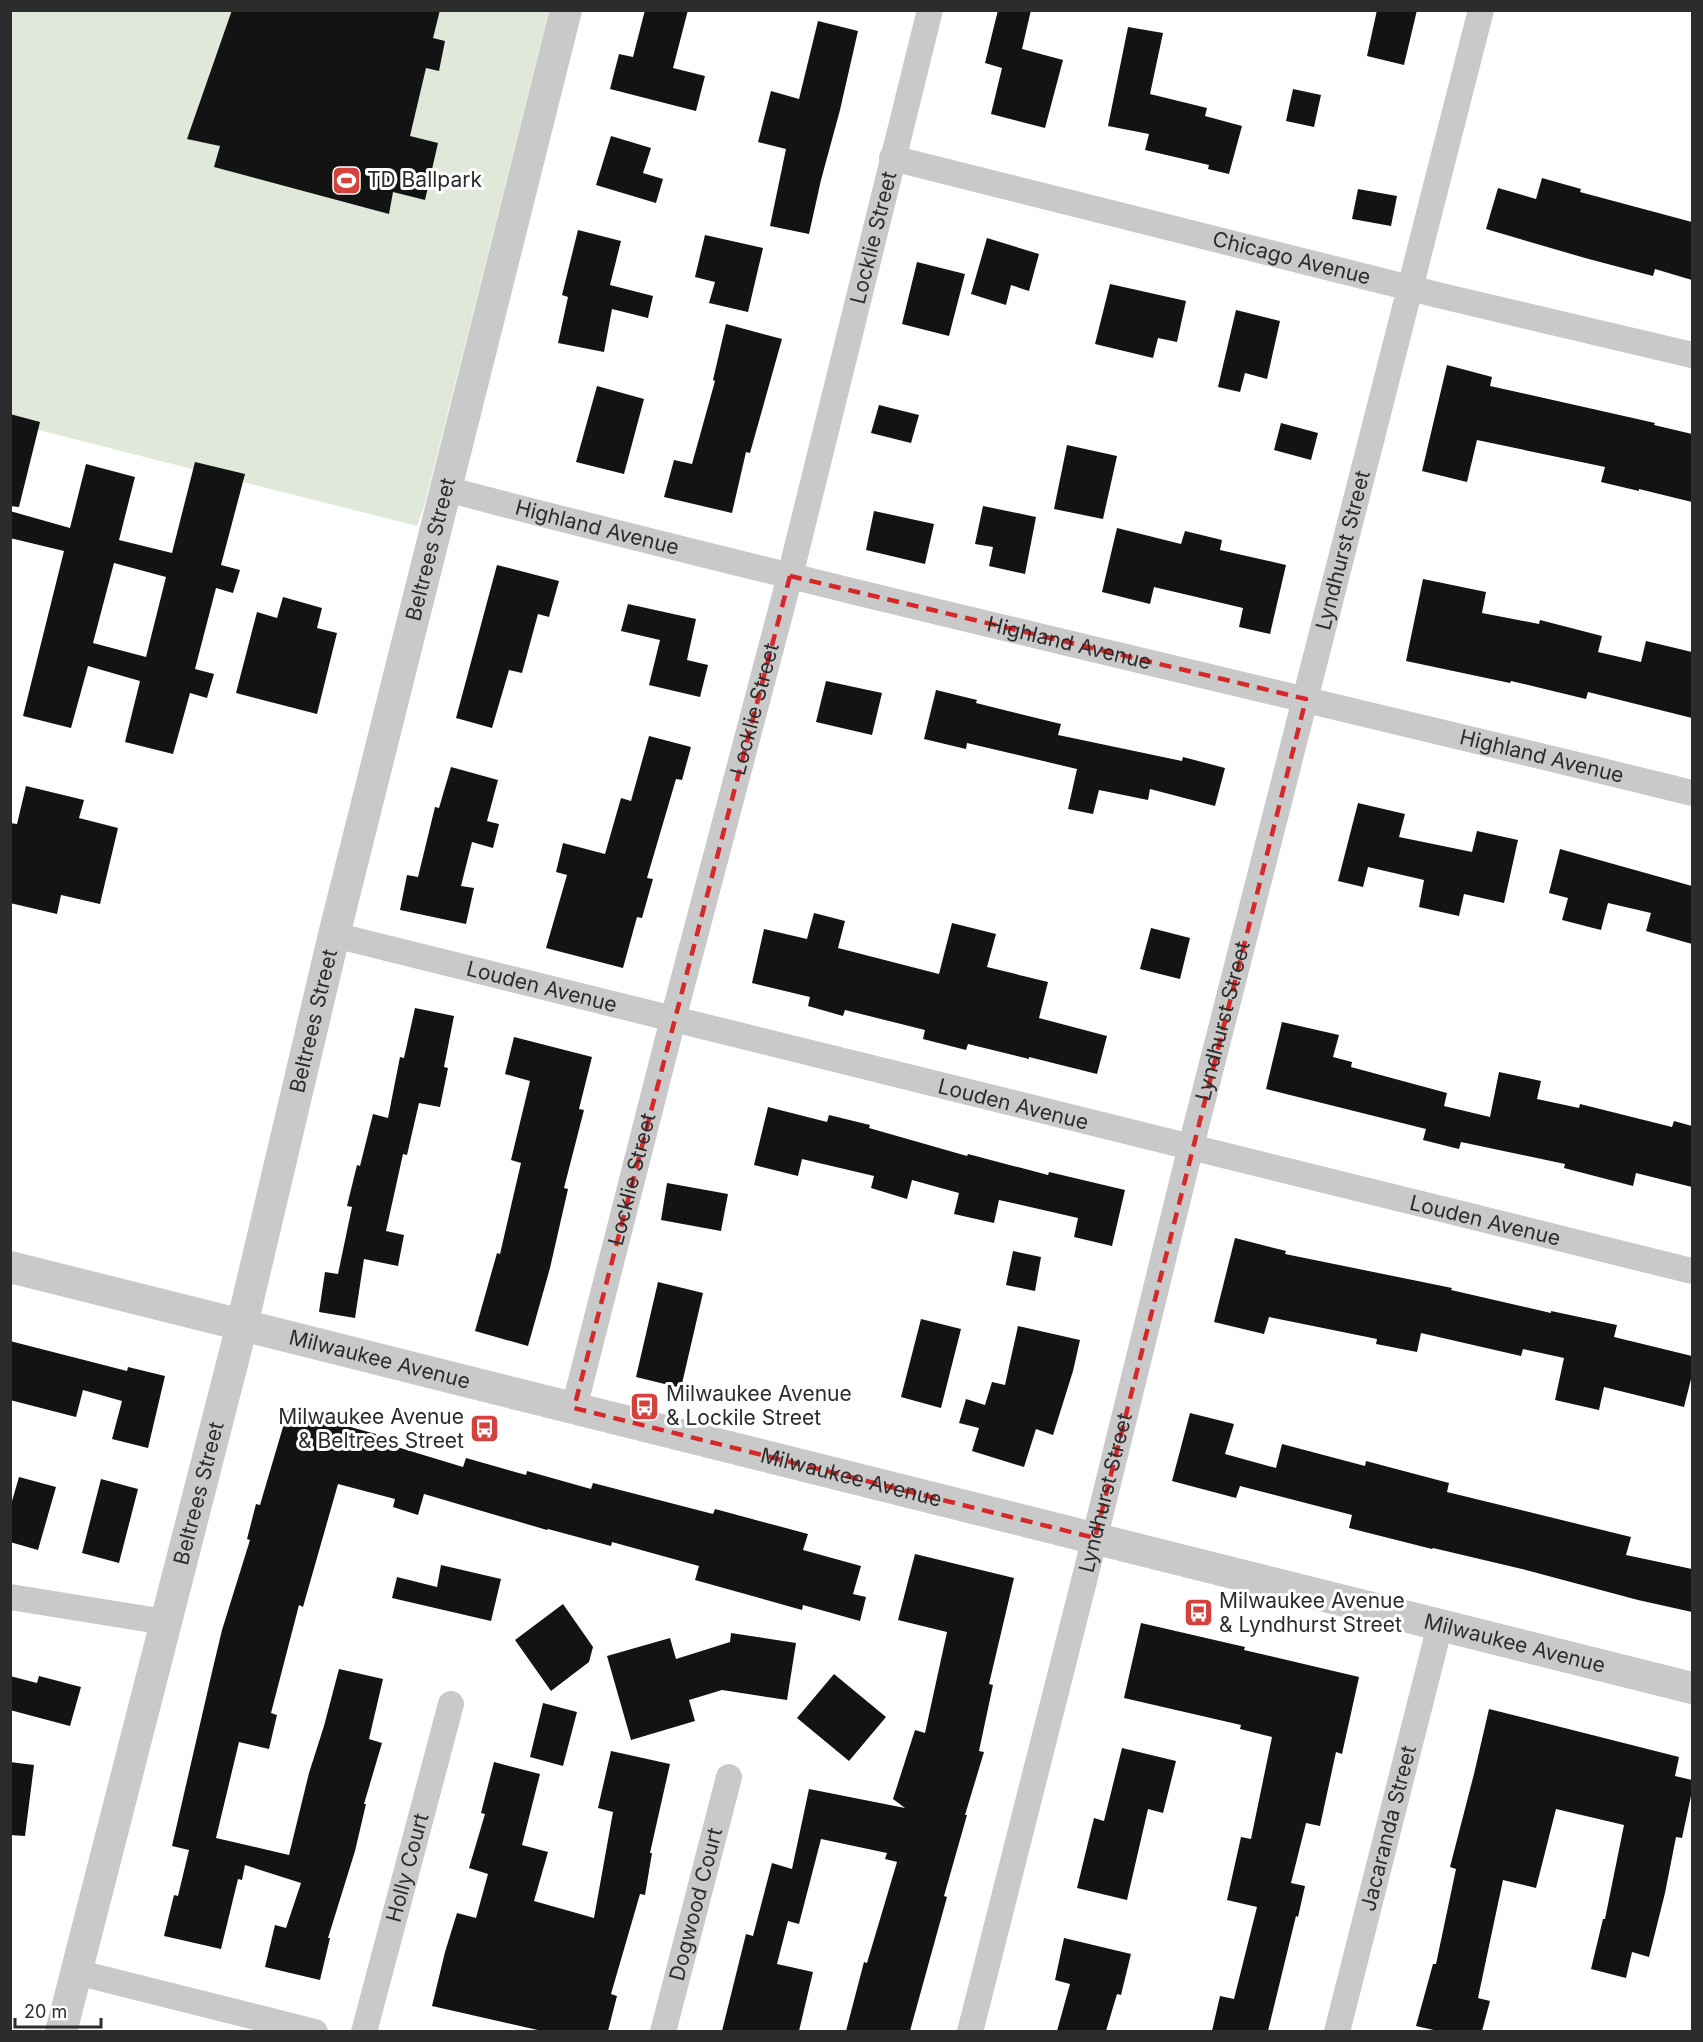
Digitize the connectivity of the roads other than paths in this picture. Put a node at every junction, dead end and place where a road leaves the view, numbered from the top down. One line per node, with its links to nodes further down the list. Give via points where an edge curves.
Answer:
1 (566, 10): 7 (street, Beltrees Street)
2 (930, 10): 4 (street, Locklie Street)
3 (1481, 10): 5 (street, Lyndhurst Street)
4 (892, 158): 5 (street, Chicago Avenue); 8 (street, Locklie Street)
5 (1409, 288): 6 (street, Chicago Avenue); 9 (street, Lyndhurst Street)
6 (1692, 355)
7 (446, 489): 8 (street, Highland Avenue); 11 (street, Beltrees Street)
8 (790, 576): 9 (street, Highland Avenue); 12 (street, Locklie Street)
9 (1306, 699): 10 (street, Highland Avenue); 13 (street, Lyndhurst Street)
10 (1692, 793)
11 (334, 935): 12 (street, Louden Avenue); 16 (street, Beltrees Street)
12 (673, 1019): 13 (street, Louden Avenue); 17 (street, Locklie Street)
13 (1190, 1150): 15 (street, Louden Avenue); 18 (street, Lyndhurst Street)
14 (10, 1267): 16 (street, Milwaukee Avenue)
15 (1692, 1271)
16 (242, 1325): 17 (street, Milwaukee Avenue); 20 (street, Beltrees Street)
17 (574, 1408): 18 (street, Milwaukee Avenue)
18 (1095, 1538): 21 (street, Milwaukee Avenue); 30 (street, Lyndhurst Street)
19 (10, 1596): 20 (street)
20 (165, 1622): 25 (street, Beltrees Street)
21 (1440, 1625): 22 (street, Milwaukee Avenue); 31 (street, Jacaranda Street)
22 (1692, 1688)
23 (451, 1704): 28 (street, Holly Court)
24 (729, 1777): 29 (street, Dogwood Court)
25 (76, 1972): 26 (street, Beltrees Street); 27 (street)
26 (61, 2031)
27 (315, 2031)
28 (364, 2031)
29 (663, 2031)
30 (970, 2031)
31 (1337, 2031)

